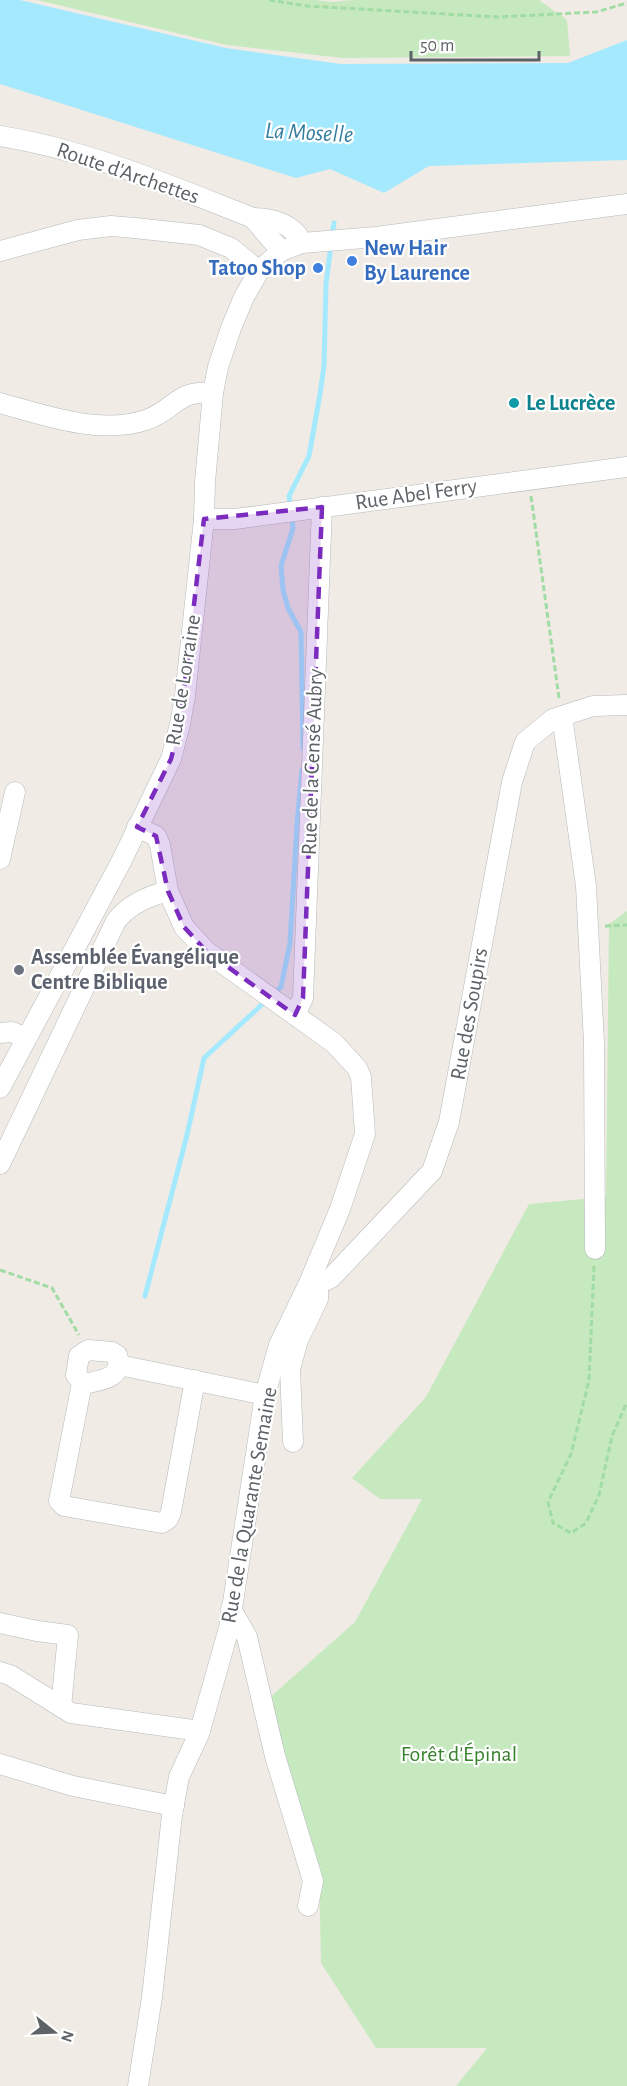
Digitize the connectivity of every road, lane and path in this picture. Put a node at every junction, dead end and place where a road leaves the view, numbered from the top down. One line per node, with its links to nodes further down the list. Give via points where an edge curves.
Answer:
1 (269, 0): 2 (path, via 308,6 498,17 596,12)
2 (627, 3)
3 (0, 135): 5 (street, Route d'Archettes, via 93,158)
4 (627, 204): 6 (street, Rue de Lorraine)
5 (253, 218): 6 (street, Route d'Archettes, via 268,218 284,225 296,232); 8 (street, Route d'Archettes)
6 (302, 243): 8 (street, Rue de Lorraine)
7 (0, 251): 9 (street, via 78,230 111,226 199,235 231,248)
8 (282, 251): 9 (street, Rue de Lorraine)
9 (259, 271): 10 (street, Rue de Lorraine, via 231,327)
10 (213, 393): 11 (street, via 186,395 148,419 102,427); 15 (street, Rue de Lorraine)
11 (0, 404)
12 (627, 467): 13 (street, Rue Abel Ferry)
13 (528, 480): 14 (street, Rue Abel Ferry); 17 (path)
14 (322, 507): 15 (street, Rue Abel Ferry, via 235,519); 22 (street, Rue de la Censé Aubry, via 303,998)
15 (204, 519): 19 (street, Rue de Lorraine, via 180,724 171,759)
16 (627, 705): 17 (street, Rue des Soupirs, via 593,706)
17 (562, 716): 27 (street, via 586,886 594,1043); 29 (street, Rue des Soupirs, via 525,742 512,782 449,1122 432,1171 331,1278)
18 (15, 792): 20 (street)
19 (137, 827): 21 (street, via 156,836); 24 (street, Rue de Lorraine)
20 (0, 859)
21 (168, 891): 22 (street, via 183,927 207,952); 26 (street, via 124,910 116,921)
22 (295, 1015): 29 (street, via 334,1043 357,1068 365,1134)
23 (0, 1033): 24 (street, via 12,1032)
24 (26, 1038): 25 (street, Rue de Lorraine)
25 (0, 1088)
26 (0, 1164)
27 (595, 1249): 35 (path, via 589,1380 571,1454 548,1502 554,1523 571,1533 586,1523 599,1495 612,1436)
28 (0, 1270): 30 (path, via 52,1288)
29 (313, 1284): 34 (street, Rue de la Quarante Semaine, via 279,1345); 36 (street, via 318,1299 298,1340 290,1369)
30 (88, 1350): 31 (street, via 112,1352); 33 (street, via 79,1356 76,1375)
31 (119, 1365): 32 (street); 33 (street, via 111,1378)
32 (195, 1380): 33 (street, via 171,1512 162,1523 64,1506 59,1501); 34 (street)
33 (82, 1383)
34 (266, 1395): 37 (street, Rue de la Quarante Semaine)
35 (627, 1402)
36 (293, 1442)
37 (231, 1610): 41 (street, Rue de la Quarante Semaine); 44 (street, via 247,1637 275,1756 313,1881)
38 (0, 1623): 40 (street, via 68,1635)
39 (0, 1672): 40 (street)
40 (61, 1707): 41 (street, via 85,1717)
41 (200, 1731): 43 (street, Rue de la Quarante Semaine, via 179,1777)
42 (0, 1764): 43 (street, via 73,1786)
43 (174, 1806): 45 (street, Rue de la Quarante Semaine)
44 (308, 1906)
45 (138, 2086)

